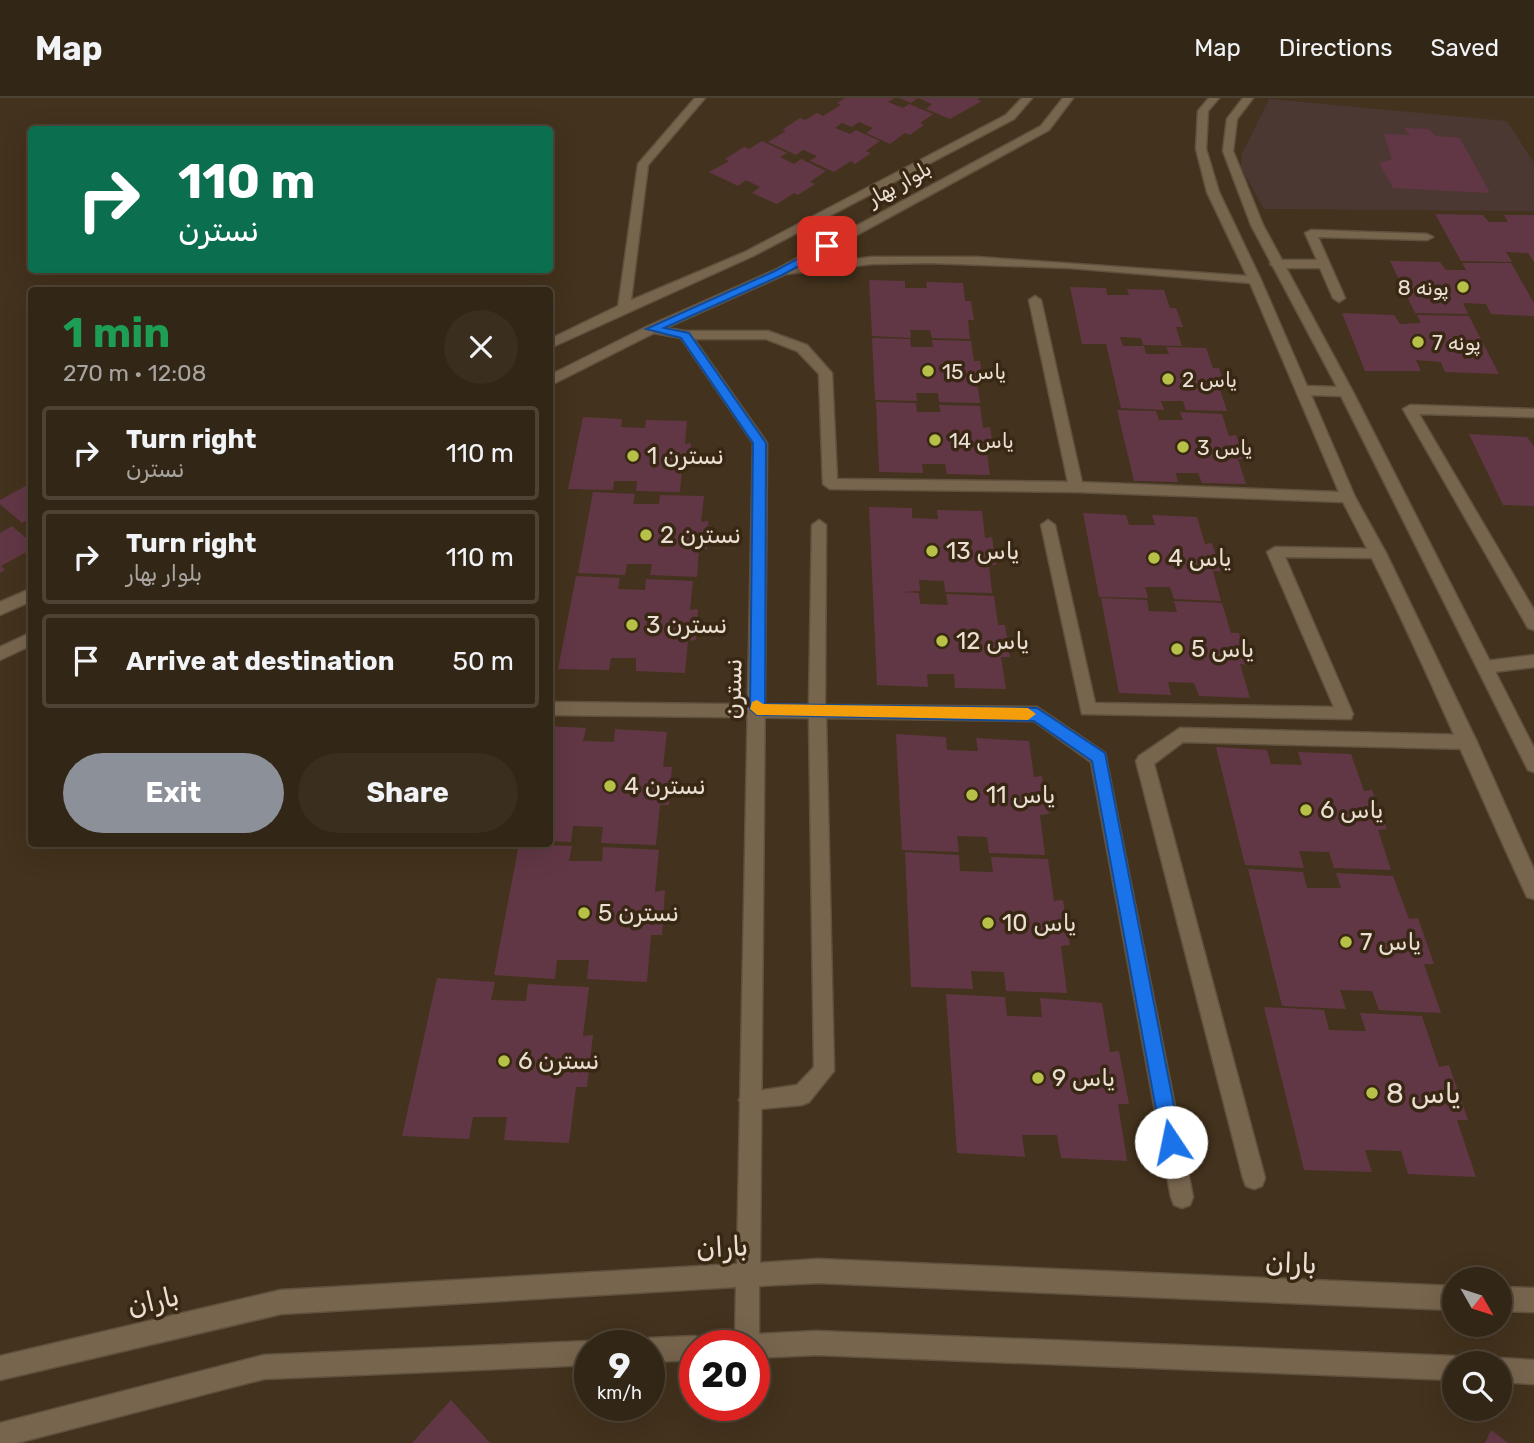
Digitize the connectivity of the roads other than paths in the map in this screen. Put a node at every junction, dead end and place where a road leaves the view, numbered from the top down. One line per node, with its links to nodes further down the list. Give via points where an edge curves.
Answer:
1 (700, 98): 13 (street, via 643,164)
2 (1027, 98): 13 (street, بلوار بهار, via 1010,117 749,254)
3 (1068, 98): 9 (street, بلوار بهار, via 1045,128)
4 (1213, 98): 10 (street, via 1203,111 1201,149 1213,192)
5 (1248, 98): 7 (street, via 1232,119 1228,150)
6 (1427, 237): 8 (street, via 1311,233)
7 (1276, 264): 8 (street); 19 (street)
8 (1324, 264): 11 (street)
9 (779, 273): 10 (street, via 881,260 970,261 1079,264); 14 (street, بلوار بهار)
10 (1255, 280): 18 (street)
11 (1339, 298)
12 (1035, 300): 21 (street)
13 (624, 308): 16 (street, بلوار بهار)
14 (652, 329): 15 (street); 17 (street, بلوار بهار)
15 (685, 335): 21 (street, via 768,335 802,348 825,373 830,484); 34 (street, نسترن, via 760,443)
16 (553, 343)
17 (553, 378)
18 (1301, 390): 19 (street); 22 (street)
19 (1346, 392): 32 (street)
20 (1534, 413): 28 (street, via 1410,409)
21 (1076, 487): 22 (street)
22 (1348, 497): 25 (street)
23 (1048, 524): 25 (street, via 1088,709 1345,714 1275,552)
24 (819, 525): 35 (street)
25 (1378, 553): 36 (street)
26 (28, 596): 27 (street)
27 (0, 609)
28 (1534, 624)
29 (28, 640): 30 (street)
30 (0, 654)
31 (1534, 660): 32 (street)
32 (1486, 667): 37 (street)
33 (553, 708): 34 (street)
34 (757, 709): 35 (street); 39 (street, نسترن)
35 (817, 711): 39 (street, via 824,1071 802,1095); 41 (street, via 1037,715 1099,758)
36 (1468, 742): 38 (street); 40 (street, via 1180,735 1145,761)
37 (1534, 765)
38 (1534, 891)
39 (750, 1101): 42 (street, نسترن)
40 (1254, 1178)
41 (1182, 1197)
42 (748, 1275): 43 (street, باران, via 818,1271); 46 (street, نسترن); 49 (street, باران, via 281,1302)
43 (1442, 1297)
44 (1512, 1299): 45 (street)
45 (1534, 1300)
46 (750, 1330)
47 (770, 1345): 50 (street, via 817,1343)
48 (574, 1354): 53 (street, via 264,1367)
49 (0, 1368)
50 (1442, 1368)
51 (1512, 1370): 52 (street)
52 (1534, 1371)
53 (0, 1435)

